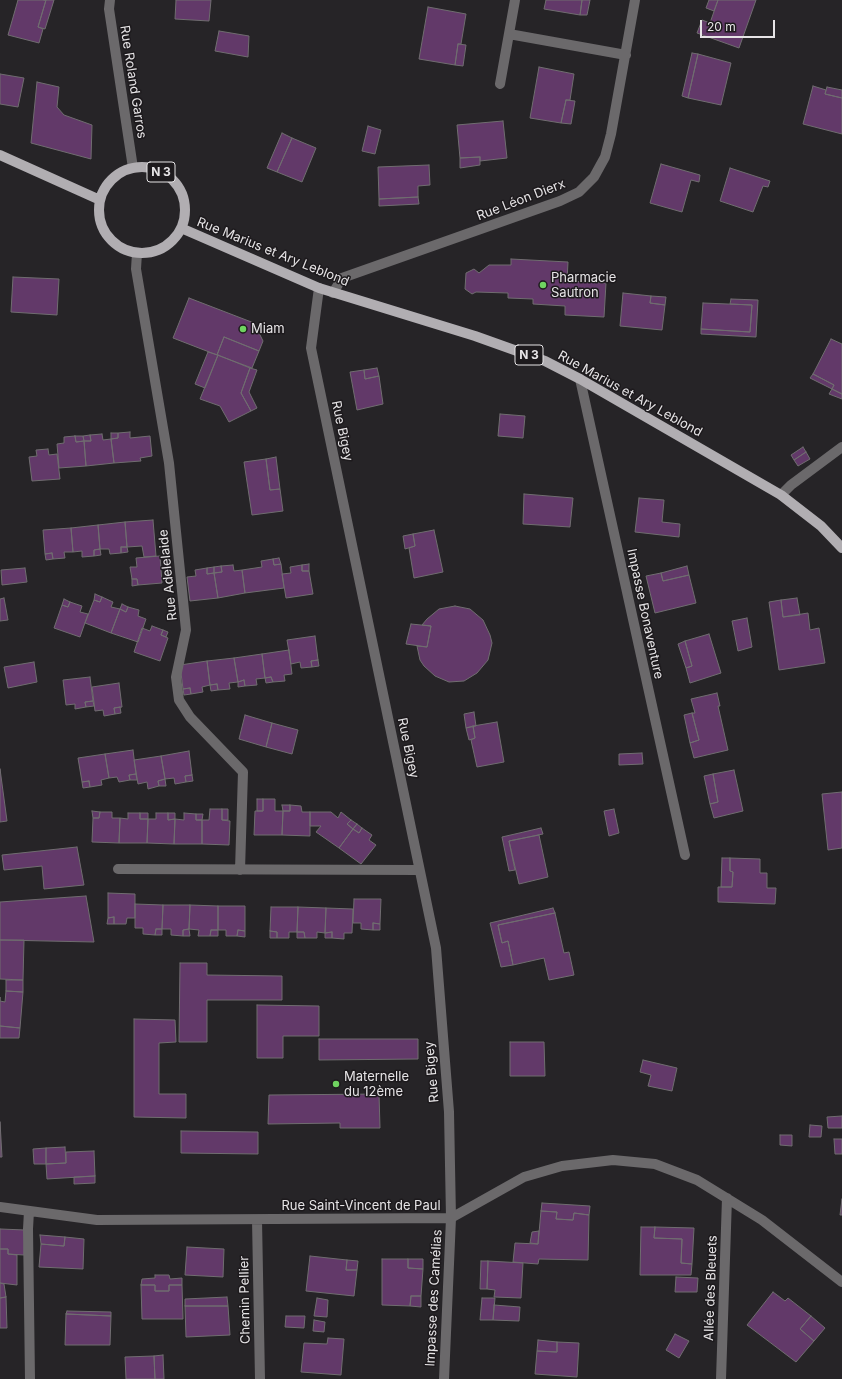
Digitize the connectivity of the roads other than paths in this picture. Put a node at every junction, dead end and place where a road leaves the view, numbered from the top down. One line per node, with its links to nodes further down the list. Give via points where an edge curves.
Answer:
1 (110, 0): 8 (street, Rue Roland Garros, via 109,9)
2 (515, 0): 4 (street)
3 (635, 0): 5 (street, Rue Léon Dierx)
4 (510, 34): 5 (street); 6 (street)
5 (626, 55): 13 (street, Rue Léon Dierx, via 605,157 594,177 579,192 342,278)
6 (500, 84)
7 (0, 156): 9 (main road)
8 (133, 168): 9 (main road, N 3, via 112,180); 10 (main road, N 3, via 147,167 160,171 171,178 180,189 185,202)
9 (100, 200): 11 (main road, via 99,215 103,229 111,241 123,250)
10 (181, 228): 11 (main road, N 3, via 174,240 163,248 151,253); 12 (main road, Rue Marius et Ary Leblond / N 3)
11 (137, 254): 20 (street, Rue Adelelaide, via 136,269 169,463 186,630 176,677 179,700 190,717 243,772)
12 (319, 288): 13 (main road, Rue Marius et Ary Leblond / N 3); 21 (street, Rue Bigey, via 311,348)
13 (333, 293): 14 (main road, Rue Marius et Ary Leblond / N 3, via 545,360)
14 (580, 379): 16 (main road, Rue Marius et Ary Leblond / N 3); 18 (street, Impasse Bonaventure)
15 (842, 447): 16 (street, via 791,485)
16 (782, 495): 17 (main road, Rue Marius et Ary Leblond / N 3, via 821,526)
17 (842, 548)
18 (685, 855)
19 (118, 869): 20 (street)
20 (240, 870): 21 (street)
21 (420, 870): 25 (street, Rue Bigey, via 436,948 449,1112)
22 (726, 1198): 25 (street, Rue Saint-Vincent de Paul, via 697,1180 655,1164 613,1160 562,1166 524,1177); 27 (street, Rue Saint-Vincent de Paul, via 762,1220); 31 (street, Allée des Bleuets)
23 (0, 1207): 24 (street, Rue Saint-Vincent de Paul)
24 (29, 1211): 26 (street, Rue Saint-Vincent de Paul, via 97,1220); 28 (street)
25 (451, 1218): 26 (street, Rue Saint-Vincent de Paul); 30 (street, Impasse des Camélias)
26 (257, 1220): 29 (street, Chemin Pellier)
27 (842, 1282)
28 (30, 1379)
29 (260, 1379)
30 (444, 1379)
31 (721, 1379)

